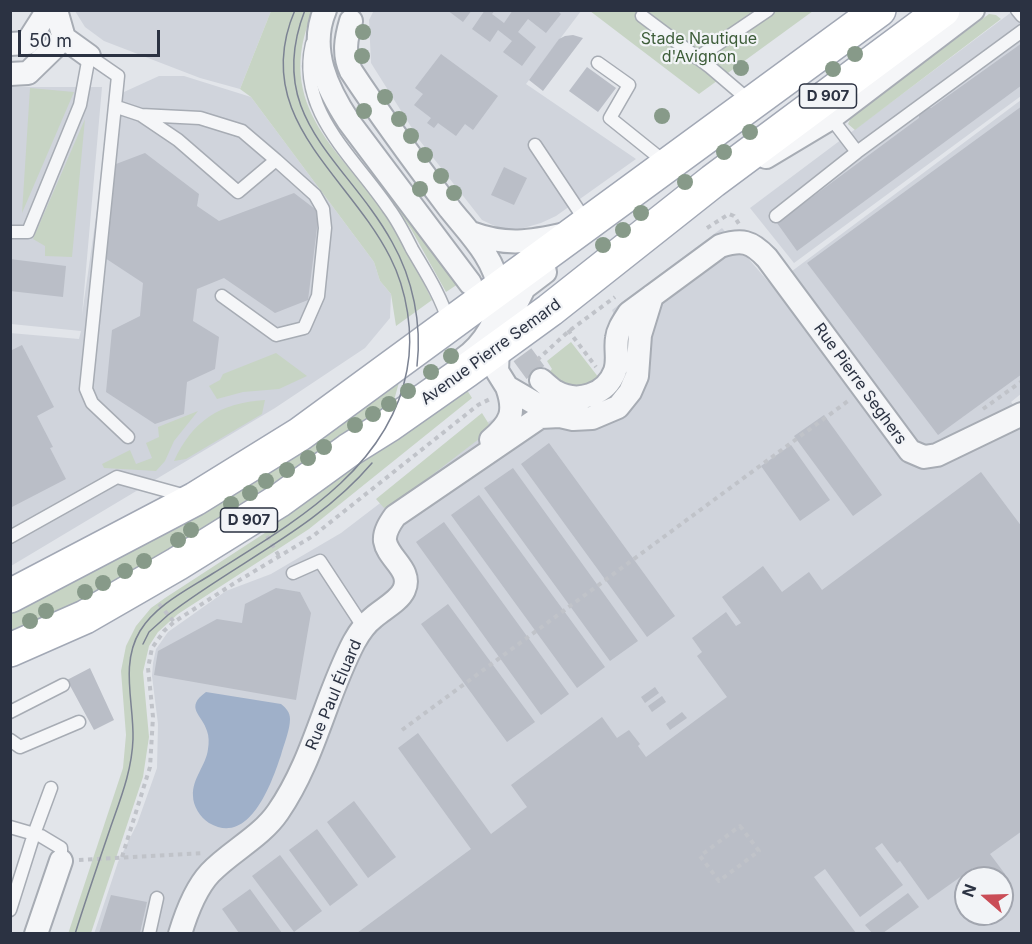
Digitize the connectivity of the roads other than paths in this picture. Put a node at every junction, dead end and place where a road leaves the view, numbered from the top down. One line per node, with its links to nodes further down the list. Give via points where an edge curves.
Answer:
1 (48, 10): 14 (street, via 27,43)
2 (56, 10): 13 (street)
3 (768, 10): 16 (lane)
4 (879, 10): 20 (main road, D 907)
5 (943, 10): 28 (main road, Avenue Pierre Semard / D 907)
6 (973, 10): 22 (street)
7 (1017, 10): 11 (lane)
8 (324, 13): 23 (street, via 319,39 323,72); 36 (lane, via 309,57 308,74 315,103 390,210 442,301)
9 (353, 16): 23 (street, via 336,70 340,99); 32 (street, via 345,50 351,71)
10 (642, 16): 16 (lane)
11 (1022, 16)
12 (1022, 31): 25 (lane)
13 (64, 38): 15 (street); 18 (street, via 28,73)
14 (10, 45)
15 (89, 56): 19 (lane, via 118,75); 31 (lane, via 80,105 28,232)
16 (697, 58): 20 (lane)
17 (597, 63): 27 (lane, via 629,85 610,118)
18 (10, 74)
19 (117, 106): 21 (lane); 42 (lane, via 86,388 92,403)
20 (746, 107): 27 (main road, D 907); 37 (street, via 700,156 524,288)
21 (141, 115): 26 (lane, via 200,118 242,131); 26 (lane, via 238,192)
22 (831, 118): 25 (lane); 28 (street, via 777,152)
23 (349, 123): 33 (street)
24 (535, 145): 30 (lane)
25 (857, 152): 29 (lane)
26 (276, 160): 35 (lane, via 315,195 323,208 325,228 318,297 304,328 276,334)
27 (668, 164): 30 (main road, D 907)
28 (713, 182): 37 (main road, Avenue Pierre Semard / D 907)
29 (776, 216)
30 (583, 227): 32 (street, via 544,239 508,243); 33 (main road, D 907)
31 (10, 232)
32 (471, 233): 33 (street, via 491,265)
33 (485, 286): 36 (main road, D 907); 43 (street, via 499,305 492,324 471,354 398,404)
34 (652, 296): 38 (street, via 629,313 621,326 615,371 599,392 585,398 570,397); 40 (street, Rue Pierre Seghers, via 720,246 744,242 757,247 768,258 910,452 924,457 937,455); 41 (street, via 640,335 637,376 630,392 618,407 603,415 573,419)
35 (222, 297)
36 (450, 326): 45 (main road, D 907, via 300,434)
37 (498, 347): 39 (street, Rue Paul Éluard); 43 (main road, Avenue Pierre Semard / D 907)
38 (541, 380)
39 (501, 391): 41 (street); 44 (street, Rue Paul Éluard, via 512,400 506,426)
40 (1022, 414)
41 (560, 416): 44 (street, via 540,417)
42 (128, 437)
43 (349, 450): 50 (main road, Avenue Pierre Semard / D 907, via 280,500 177,564 85,617)
44 (465, 467): 49 (street, Rue Paul Éluard, via 395,516 387,528 385,540 403,570 404,591)
45 (195, 499): 46 (lane, via 117,477); 48 (main road, D 907)
46 (10, 537)
47 (292, 573): 49 (lane, via 320,561)
48 (12, 595)
49 (364, 628): 63 (street, Rue Paul Éluard, via 345,660 295,784 276,814 254,837 209,873)
50 (10, 650)
51 (63, 685): 52 (lane)
52 (10, 712)
53 (79, 722): 54 (lane, via 20,747)
54 (10, 740)
55 (51, 788): 57 (lane)
56 (10, 827): 57 (lane)
57 (34, 834): 58 (lane, via 61,848); 60 (lane)
58 (61, 861): 61 (street)
59 (157, 898): 62 (lane)
60 (10, 910)
61 (36, 933)
62 (149, 933)
63 (180, 933)

